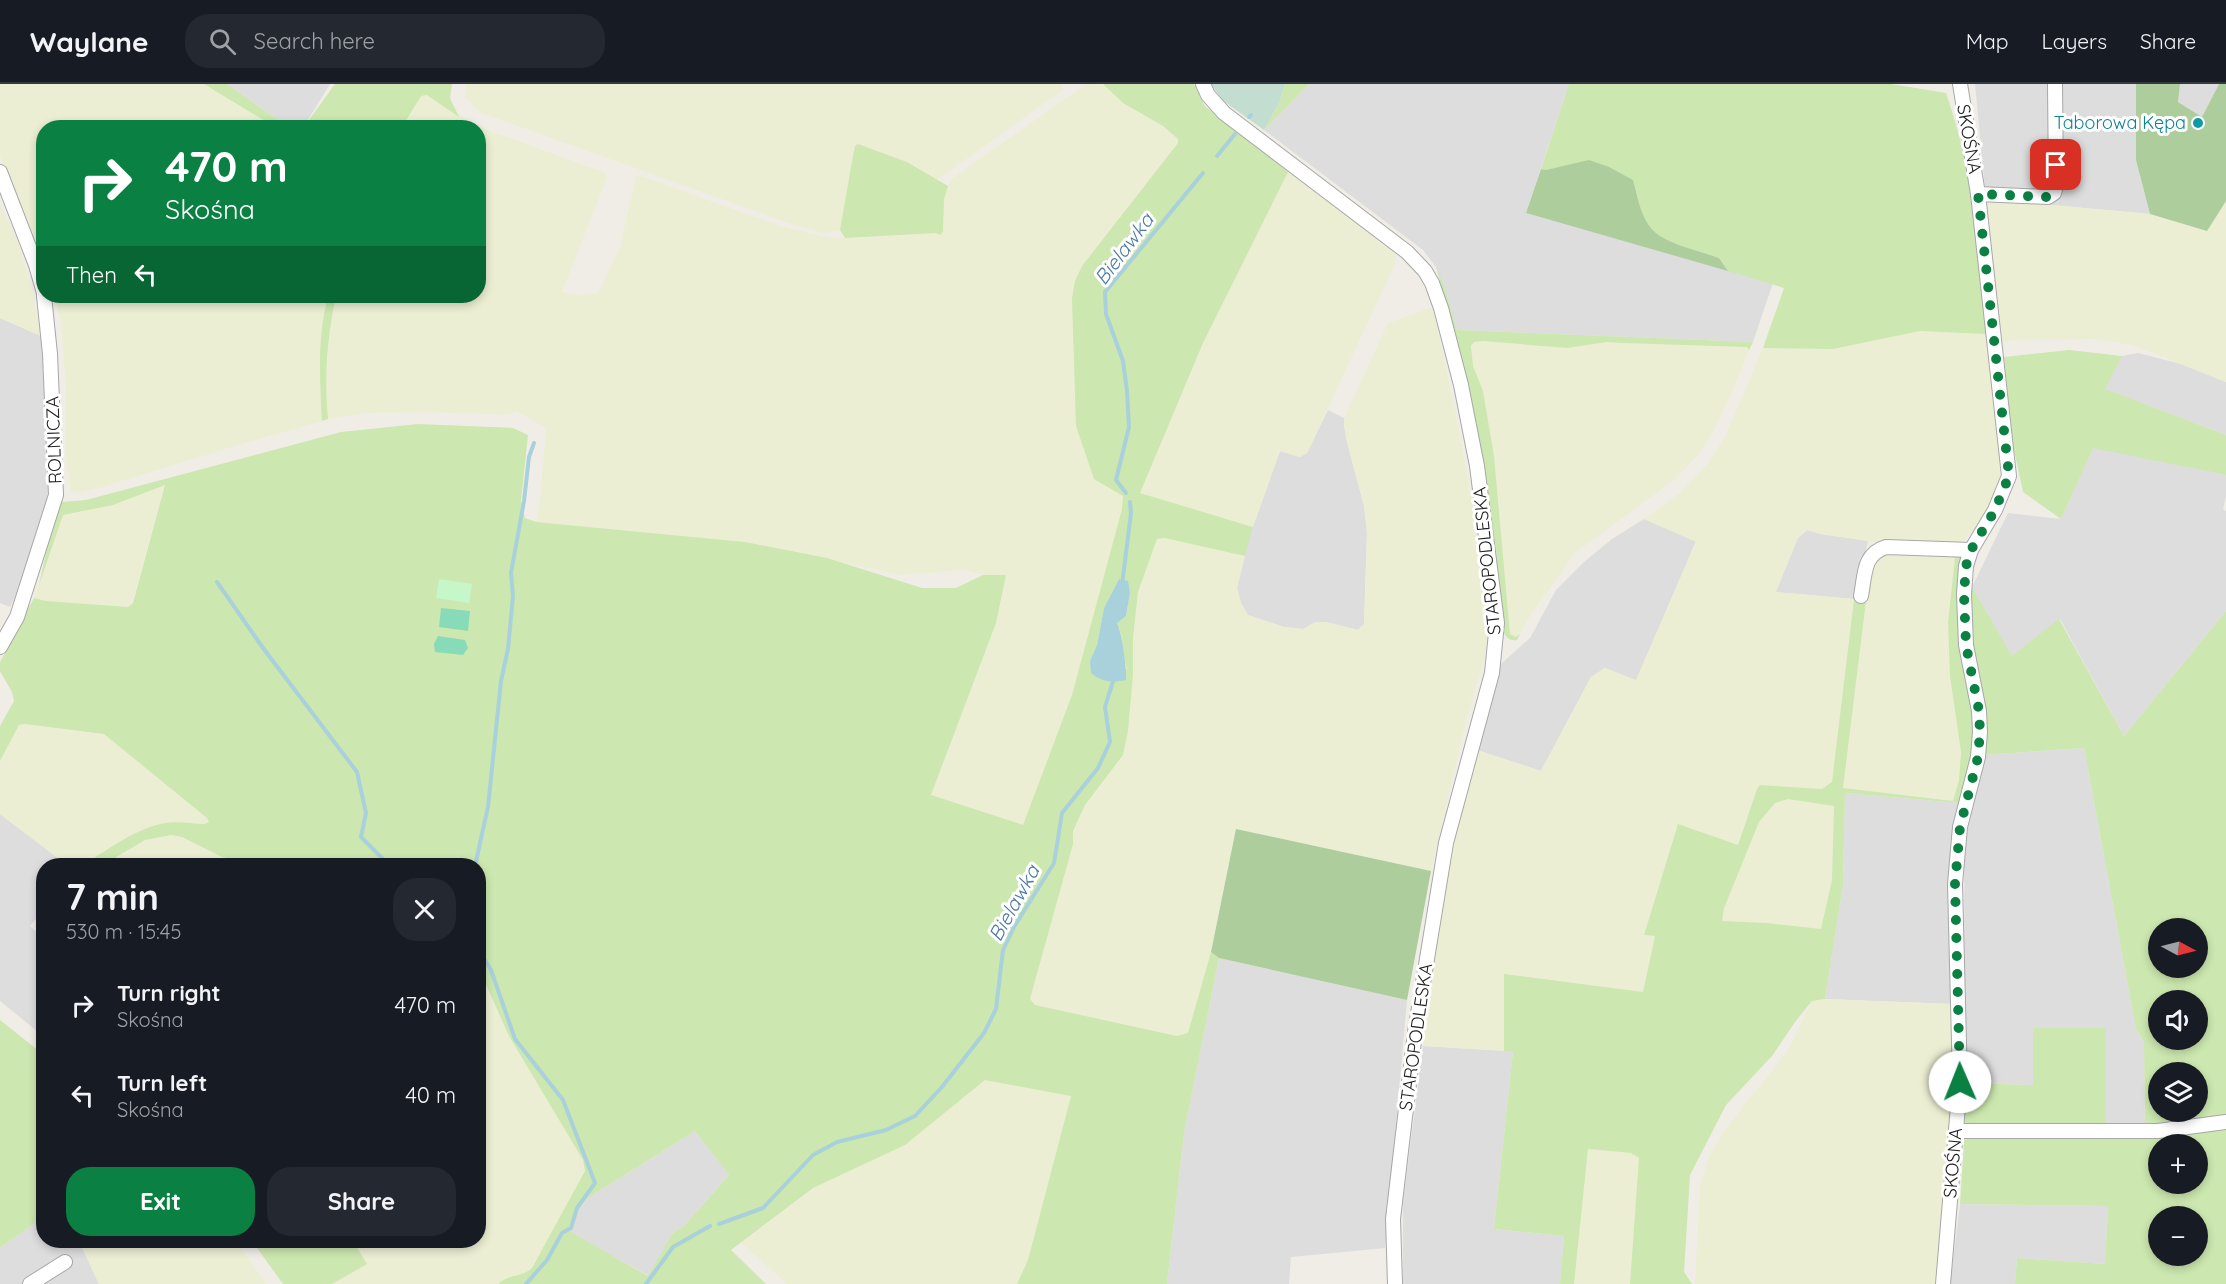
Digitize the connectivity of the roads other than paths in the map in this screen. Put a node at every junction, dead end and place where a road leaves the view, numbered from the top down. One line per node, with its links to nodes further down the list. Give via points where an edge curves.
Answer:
1 (1203, 84): 15 (street, STAROPODLESKA, via 1224,113 1407,252 1425,271 1441,309 1477,466 1497,623 1495,651 1446,843 1417,1021 1393,1219)
2 (1960, 84): 5 (street, SKOŚNA)
3 (2055, 84): 5 (street, SKOŚNA, via 2054,194)
4 (0, 172): 6 (street, ROLNICZA)
5 (1978, 194): 8 (street, SKOŚNA, via 2009,476 1995,510)
6 (36, 266)
7 (45, 303): 10 (street, ROLNICZA, via 56,495 17,617)
8 (1971, 550): 9 (street, via 1877,550 1869,558); 12 (street, SKOŚNA, via 1964,594 1966,645 1980,732 1978,757 1960,827 1955,884 1960,1082)
9 (1861, 596)
10 (0, 647)
11 (2226, 1122): 12 (street, via 2158,1131)
12 (1956, 1131): 16 (street, SKOŚNA)
13 (65, 1262): 14 (street)
14 (30, 1284)
15 (1395, 1284)
16 (1943, 1284)

